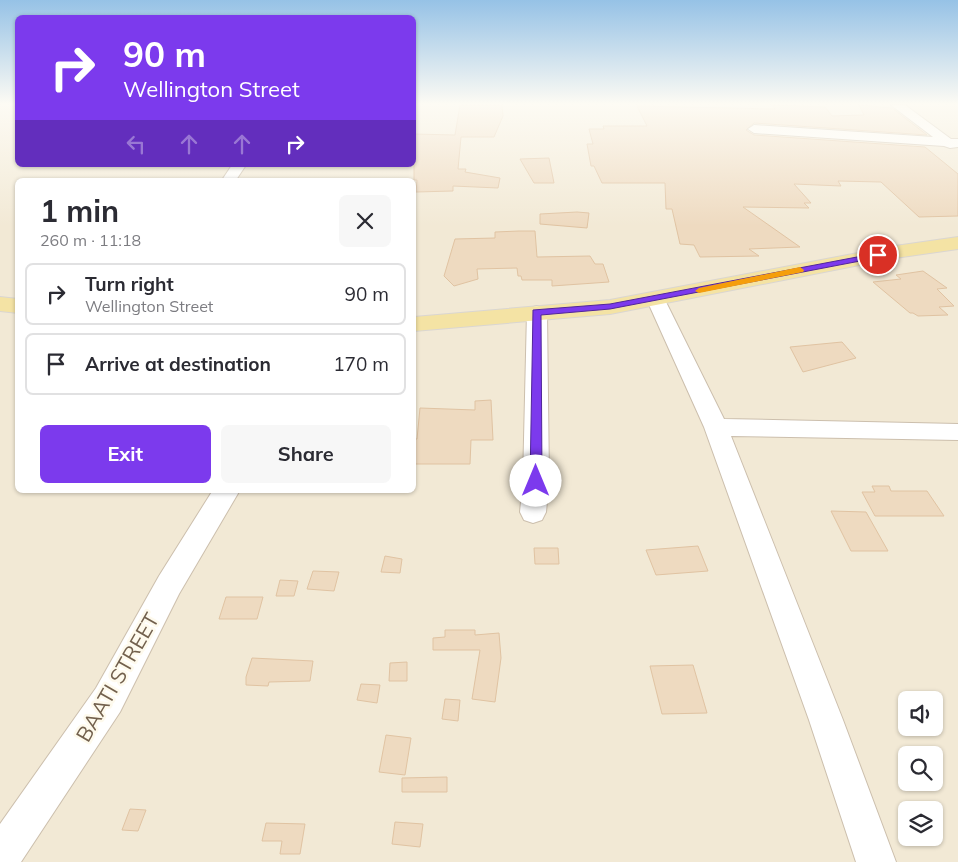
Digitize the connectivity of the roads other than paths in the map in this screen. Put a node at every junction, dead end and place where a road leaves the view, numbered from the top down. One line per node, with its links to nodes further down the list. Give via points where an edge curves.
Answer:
1 (239, 167): 2 (street)
2 (230, 178)
3 (958, 243): 4 (main road)
4 (655, 298): 7 (main road, via 610,307); 9 (street)
5 (0, 304): 6 (main road)
6 (15, 306)
7 (537, 312): 8 (main road); 12 (street)
8 (416, 324)
9 (716, 427): 10 (street); 14 (street)
10 (958, 432)
11 (225, 493): 13 (street, BAATI STREET, via 169,585 108,700)
12 (534, 512)
13 (0, 858)
14 (876, 862)

